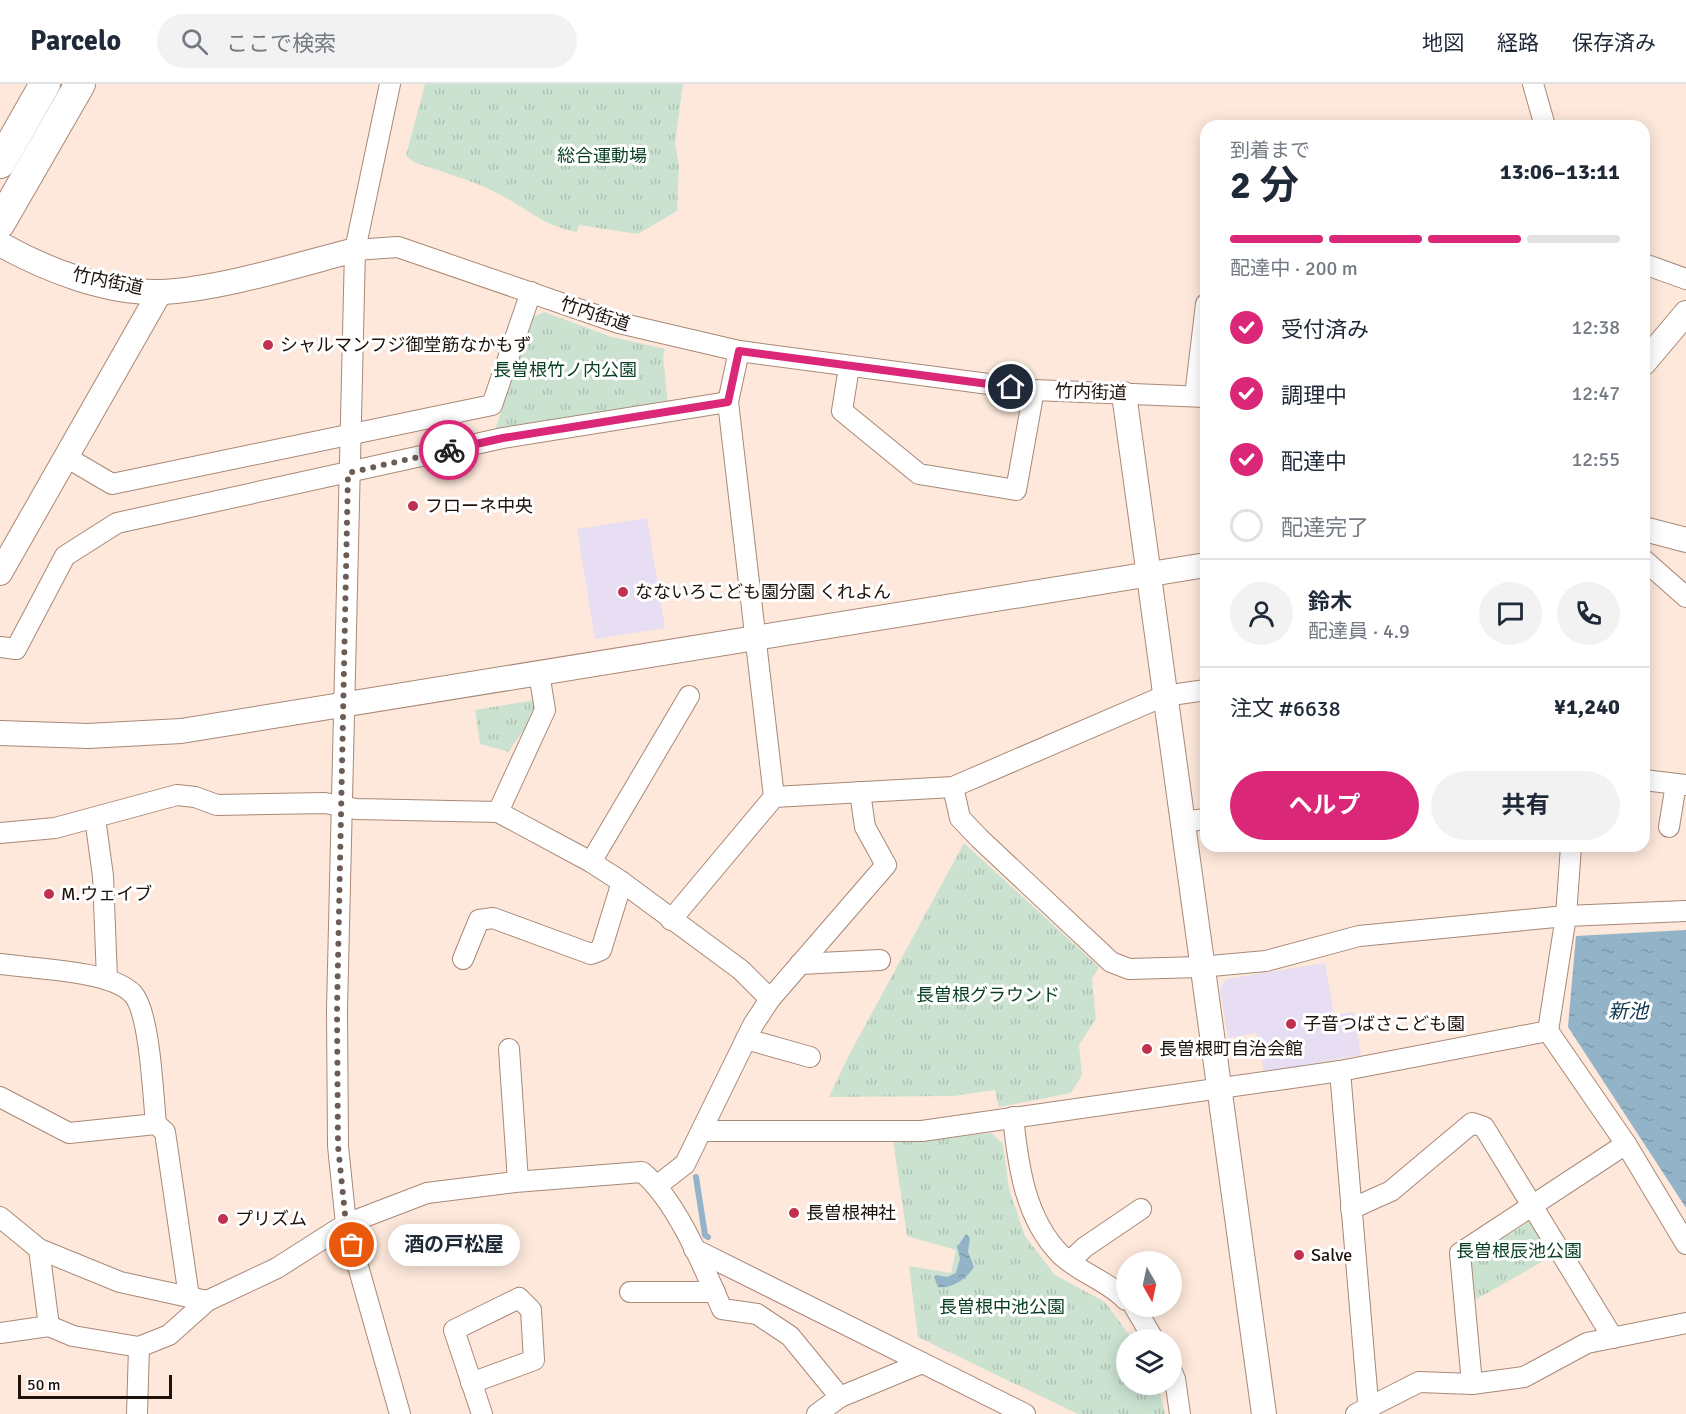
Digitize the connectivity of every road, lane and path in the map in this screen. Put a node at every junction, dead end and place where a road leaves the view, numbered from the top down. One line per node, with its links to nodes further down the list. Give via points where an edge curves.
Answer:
1 (45, 84): 6 (main road)
2 (80, 84): 7 (main road)
3 (390, 84): 9 (street)
4 (1533, 84): 5 (street)
5 (1543, 120)
6 (0, 164)
7 (0, 223)
8 (0, 244): 12 (street, 竹内街道, via 25,258 90,281)
9 (355, 250): 12 (street, 竹内街道, via 194,288); 13 (street, 竹内街道, via 398,247); 22 (street)
10 (1650, 266): 11 (street)
11 (1686, 279)
12 (160, 292): 23 (street)
13 (531, 292): 15 (street, 竹内街道, via 619,323); 22 (street, via 492,405)
14 (1686, 313): 16 (street)
15 (739, 351): 17 (street, 竹内街道); 21 (street)
16 (1650, 356)
17 (849, 366): 18 (street, 竹内街道); 18 (street, via 842,411 919,474 1016,490)
18 (1034, 390): 19 (street, 竹内街道)
19 (1124, 394): 20 (street, 竹内街道); 30 (street)
20 (1200, 397)
21 (728, 402): 24 (street, via 503,438); 32 (street)
22 (349, 435): 23 (street, via 112,484); 24 (street)
23 (66, 457): 29 (street)
24 (348, 473): 33 (street, via 117,523 65,556 16,649); 38 (street)
25 (1650, 531): 26 (street)
26 (1686, 540)
27 (1650, 565): 31 (street)
28 (1200, 566): 30 (street)
29 (0, 573)
30 (1148, 574): 32 (street); 37 (street)
31 (1686, 597)
32 (756, 637): 34 (street); 44 (street)
33 (0, 647)
34 (539, 673): 38 (street); 46 (street, via 544,710)
35 (1200, 691): 37 (street)
36 (689, 696): 53 (street)
37 (1164, 696): 42 (street); 49 (street)
38 (344, 706): 39 (street, via 134,735); 45 (street)
39 (0, 733)
40 (1650, 781): 41 (street)
41 (1681, 785): 50 (street)
42 (953, 787): 43 (street); 62 (street, via 960,818 1111,962 1129,969)
43 (860, 792): 44 (street); 61 (street, via 865,827 886,865)
44 (774, 797): 57 (street)
45 (340, 806): 46 (street); 47 (street, via 217,805 177,795); 82 (street, via 338,1146)
46 (498, 812): 53 (street)
47 (95, 818): 51 (street, via 55,828); 63 (street, via 103,876)
48 (1200, 820): 49 (street)
49 (1180, 822): 62 (street)
50 (1669, 827)
51 (0, 833)
52 (1571, 852): 56 (street)
53 (591, 862): 54 (street)
54 (622, 882): 57 (street); 58 (street, via 601,950 591,954 493,918 479,920)
55 (1686, 912): 56 (street)
56 (1566, 916): 62 (street, via 1359,936 1266,961); 65 (street)
57 (671, 920): 64 (street, via 741,970)
58 (463, 959)
59 (880, 960): 61 (street)
60 (0, 964): 63 (street)
61 (800, 964): 64 (street)
62 (1200, 968): 70 (street)
63 (107, 979): 73 (street, via 132,994 144,1015)
64 (770, 999): 66 (street)
65 (1548, 1031): 69 (street); 75 (street)
66 (746, 1039): 68 (street); 74 (street)
67 (509, 1049): 76 (street)
68 (810, 1057)
69 (1340, 1071): 70 (street); 80 (street)
70 (1217, 1087): 72 (street); 107 (street)
71 (0, 1097): 73 (street, via 69,1133)
72 (1013, 1117): 74 (street, via 922,1131); 86 (street, via 1023,1183 1038,1223 1061,1255)
73 (156, 1124): 90 (street, via 165,1132)
74 (703, 1131): 77 (street, via 686,1164)
75 (1626, 1144): 78 (street); 83 (street)
76 (518, 1181): 77 (street, via 642,1172); 82 (street, via 427,1194)
77 (657, 1185): 85 (street)
78 (1533, 1207): 80 (street, via 1484,1127 1472,1123 1391,1191); 94 (street); 98 (street, via 1460,1253)
79 (1141, 1209): 86 (street)
80 (1351, 1209): 101 (street)
81 (0, 1217): 84 (street)
82 (346, 1224): 90 (street, via 277,1268); 103 (street)
83 (1686, 1244)
84 (39, 1249): 90 (street, via 120,1282); 92 (street)
85 (694, 1249): 88 (street); 96 (street)
86 (1070, 1261): 89 (street)
87 (630, 1292): 88 (street)
88 (715, 1292): 100 (street, via 722,1309 757,1314 790,1336)
89 (1116, 1293)
90 (198, 1299): 95 (street, via 169,1335)
91 (1686, 1323): 94 (street)
92 (49, 1326): 93 (street); 95 (street, via 73,1336)
93 (0, 1333)
94 (1613, 1338): 98 (street, via 1587,1343 1524,1377)
95 (139, 1347): 102 (street)
96 (922, 1363): 100 (street); 105 (street)
97 (471, 1383): 97 (street, via 454,1330 519,1298 531,1310 534,1360); 104 (street)
98 (1472, 1384): 101 (street, via 1419,1382)
99 (1177, 1395): 106 (street)
100 (828, 1408)
101 (1364, 1412)
102 (137, 1414)
103 (400, 1414)
104 (482, 1414)
105 (1025, 1414)
106 (1180, 1414)
107 (1264, 1414)

